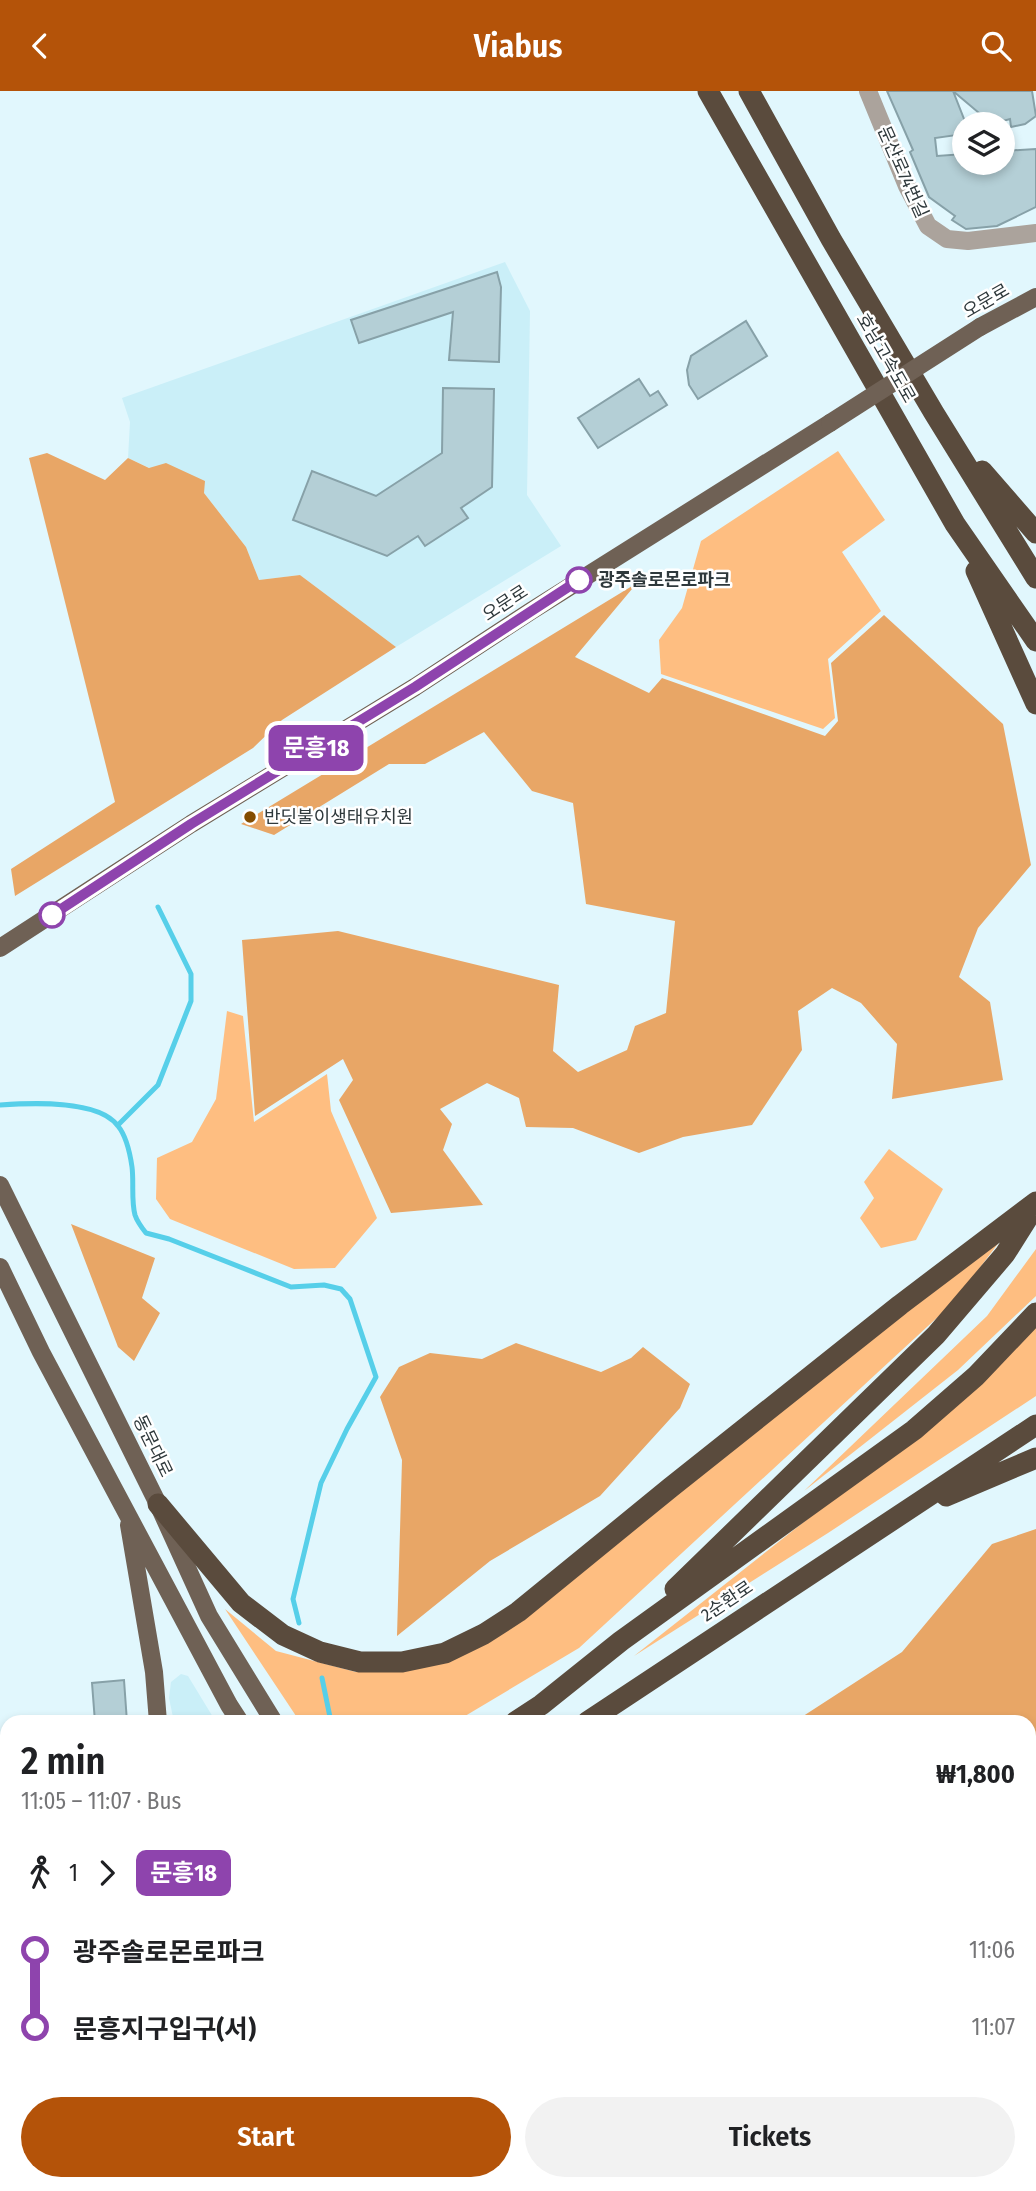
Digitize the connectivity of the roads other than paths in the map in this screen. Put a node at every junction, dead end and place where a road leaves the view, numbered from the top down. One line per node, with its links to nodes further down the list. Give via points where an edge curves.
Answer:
1 (708, 91): 7 (highway, 호남고속도로)
2 (750, 91): 6 (highway, 호남고속도로)
3 (868, 91): 4 (street, 문산로74번길, via 928,226 947,239 968,241)
4 (1036, 233)
5 (1036, 297): 12 (main road, 오문로, bridge, via 980,327)
6 (934, 413): 8 (highway); 9 (highway, 호남고속도로)
7 (955, 524): 10 (highway, 호남고속도로); 11 (highway)
8 (1036, 533)
9 (1036, 578)
10 (1036, 641)
11 (1036, 704)
12 (0, 948)
13 (0, 1185): 19 (main road, 동문대로)
14 (1036, 1203): 19 (highway, via 670,1487 519,1612 445,1653 402,1662 360,1662 320,1652 283,1635 241,1603); 22 (highway, via 1005,1254 936,1335)
15 (0, 1267): 20 (main road)
16 (1036, 1314): 22 (highway, via 914,1430)
17 (1036, 1425): 21 (highway)
18 (1036, 1458): 21 (highway)
19 (158, 1504): 25 (main road, 동문대로, via 209,1616)
20 (126, 1509): 23 (main road); 24 (main road)
21 (892, 1518): 27 (highway, 2순환로)
22 (621, 1641): 26 (highway)
23 (157, 1715)
24 (235, 1715)
25 (270, 1715)
26 (526, 1715)
27 (597, 1715)

